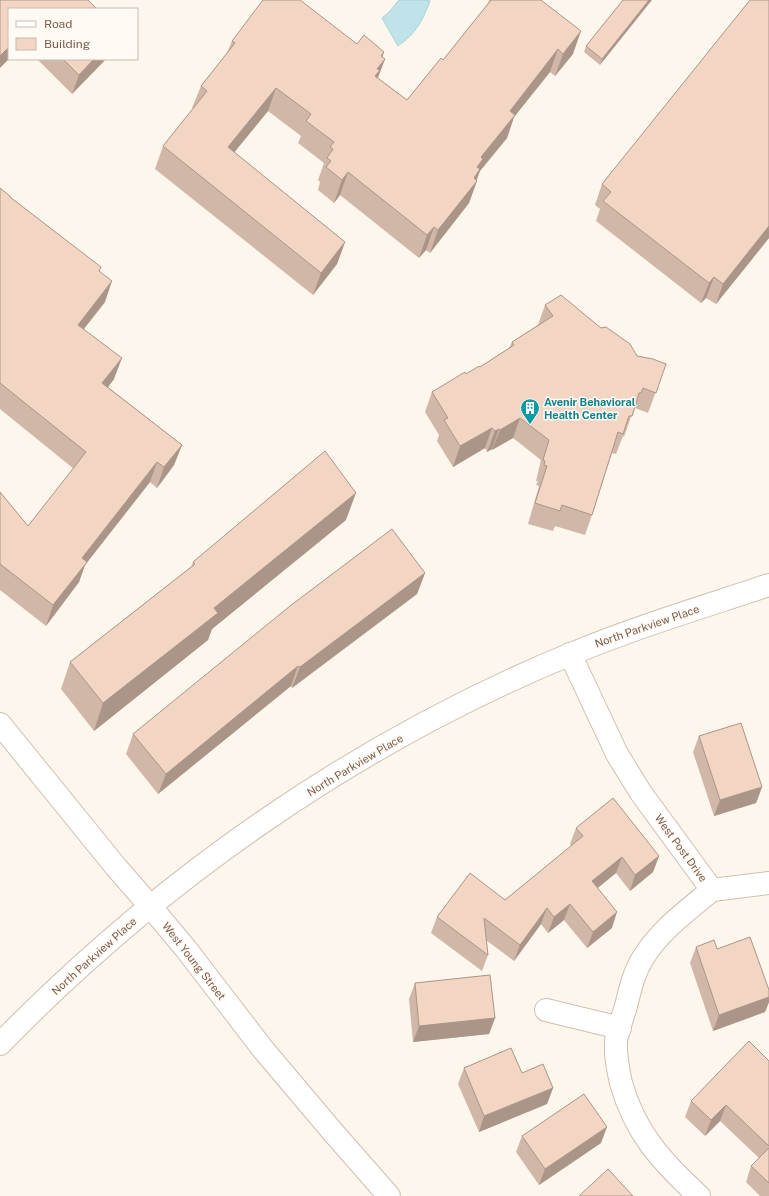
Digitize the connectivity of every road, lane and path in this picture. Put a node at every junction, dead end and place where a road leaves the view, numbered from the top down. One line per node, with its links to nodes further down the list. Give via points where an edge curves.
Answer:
1 (769, 585): 2 (street, North Parkview Place, via 633,630)
2 (570, 654): 5 (street, West Post Drive, via 617,754); 6 (street, North Parkview Place, via 403,735 330,777)
3 (0, 724): 6 (street, West Young Street)
4 (769, 883): 5 (street)
5 (712, 890): 8 (street, West Post Drive, via 668,928 643,958 634,978)
6 (150, 906): 9 (street, North Parkview Place, via 62,983); 10 (street, West Young Street, via 262,1048)
7 (546, 1010): 8 (street)
8 (620, 1028): 11 (street, West Post Drive, via 616,1041 616,1065 636,1124 652,1148)
9 (0, 1044)
10 (389, 1196)
11 (699, 1196)

